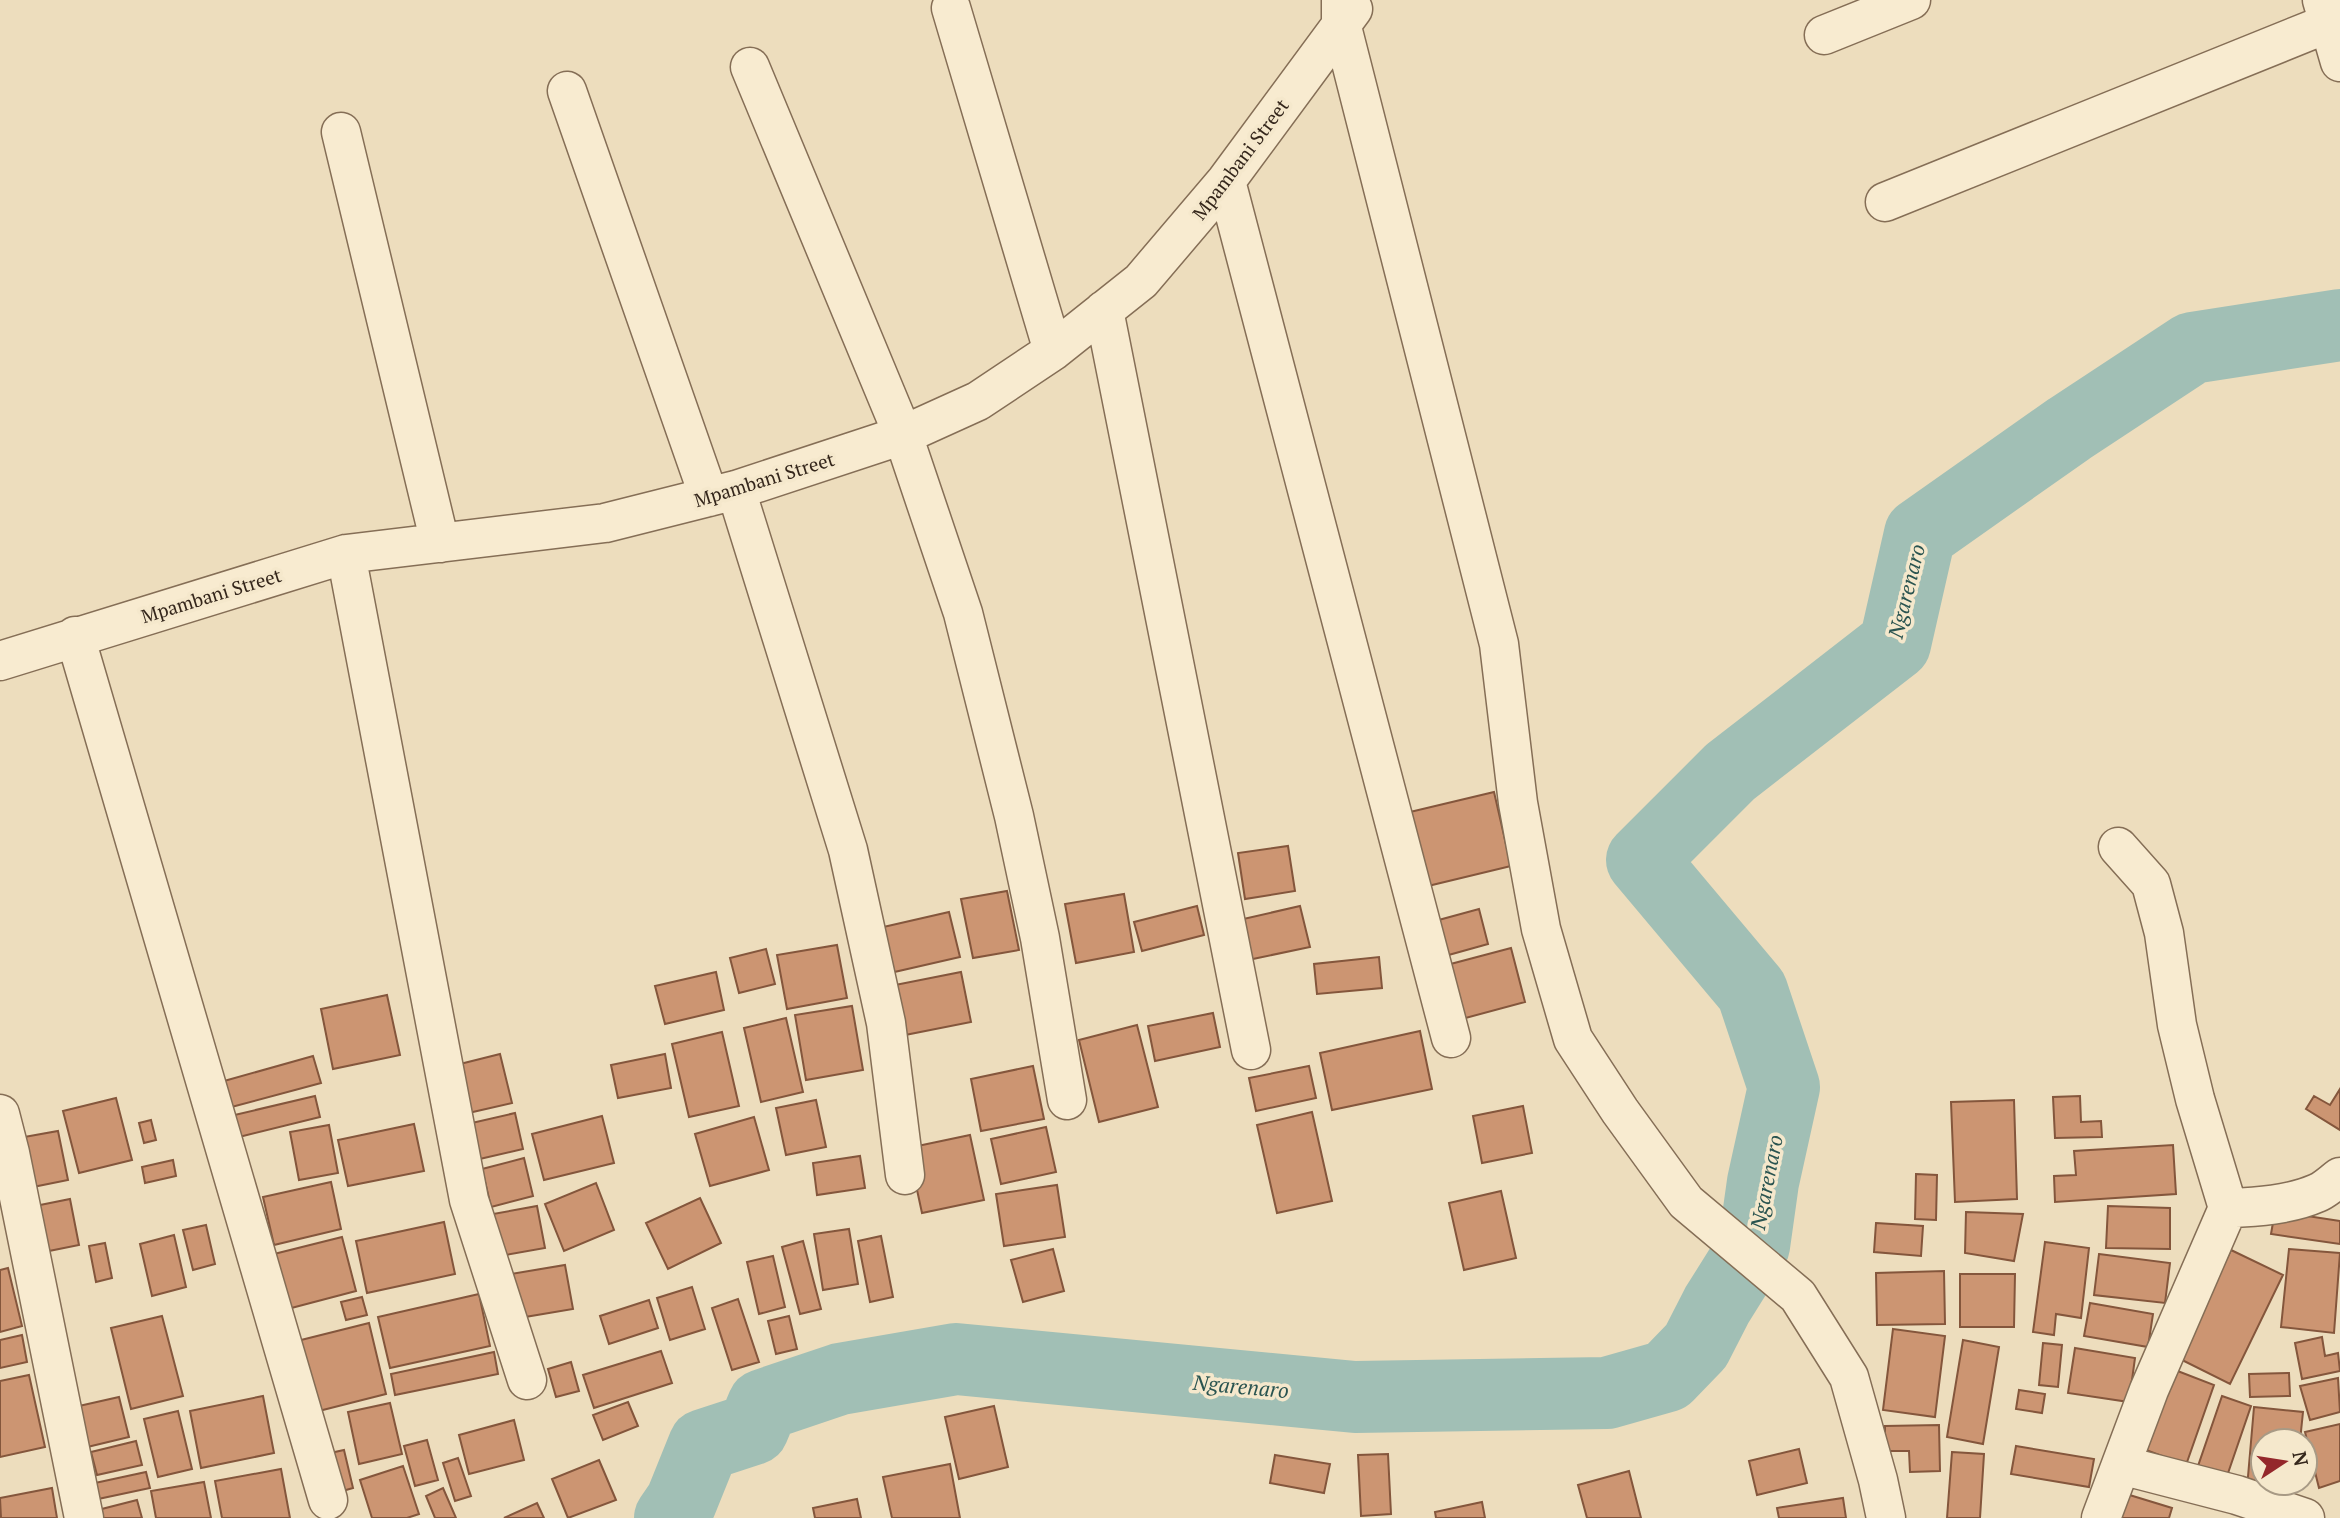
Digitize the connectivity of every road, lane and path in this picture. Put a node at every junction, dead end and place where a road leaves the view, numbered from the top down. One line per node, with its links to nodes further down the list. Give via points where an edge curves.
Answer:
1 (1911, 0): 5 (street)
2 (951, 8): 13 (street)
3 (1348, 8): 10 (street, Mpambani Street); 32 (street, via 1499,644 1518,803 1541,929 1573,1039 1686,1202 1798,1296 1849,1377)
4 (2325, 11): 6 (street); 11 (street)
5 (1824, 35)
6 (2340, 62)
7 (750, 67): 14 (street)
8 (567, 91): 15 (street)
9 (341, 132): 16 (street)
10 (1226, 181): 12 (street, Mpambani Street, via 1141,281); 21 (street)
11 (1885, 202)
12 (1104, 310): 13 (street, Mpambani Street); 22 (street)
13 (1053, 351): 14 (street, Mpambani Street, via 978,401)
14 (903, 435): 15 (street, Mpambani Street); 23 (street, via 963,613 1010,803 1040,938)
15 (723, 494): 16 (street, Mpambani Street, via 605,523); 25 (street, via 848,850 886,1023)
16 (440, 543): 17 (street, Mpambani Street)
17 (346, 554): 18 (street, Mpambani Street); 28 (street, via 469,1200)
18 (75, 636): 19 (street, Mpambani Street); 30 (street)
19 (0, 661)
20 (2118, 847): 27 (street, via 2151,884 2164,933 2177,1025)
21 (1451, 1038)
22 (1251, 1050)
23 (1067, 1100)
24 (0, 1114): 31 (street)
25 (905, 1175)
26 (2333, 1190): 27 (street, via 2266,1206)
27 (2228, 1208): 29 (street)
28 (527, 1380)
29 (2121, 1465): 33 (street); 34 (street)
30 (328, 1500)
31 (84, 1518)
32 (1886, 1518)
33 (2101, 1518)
34 (2305, 1518)

